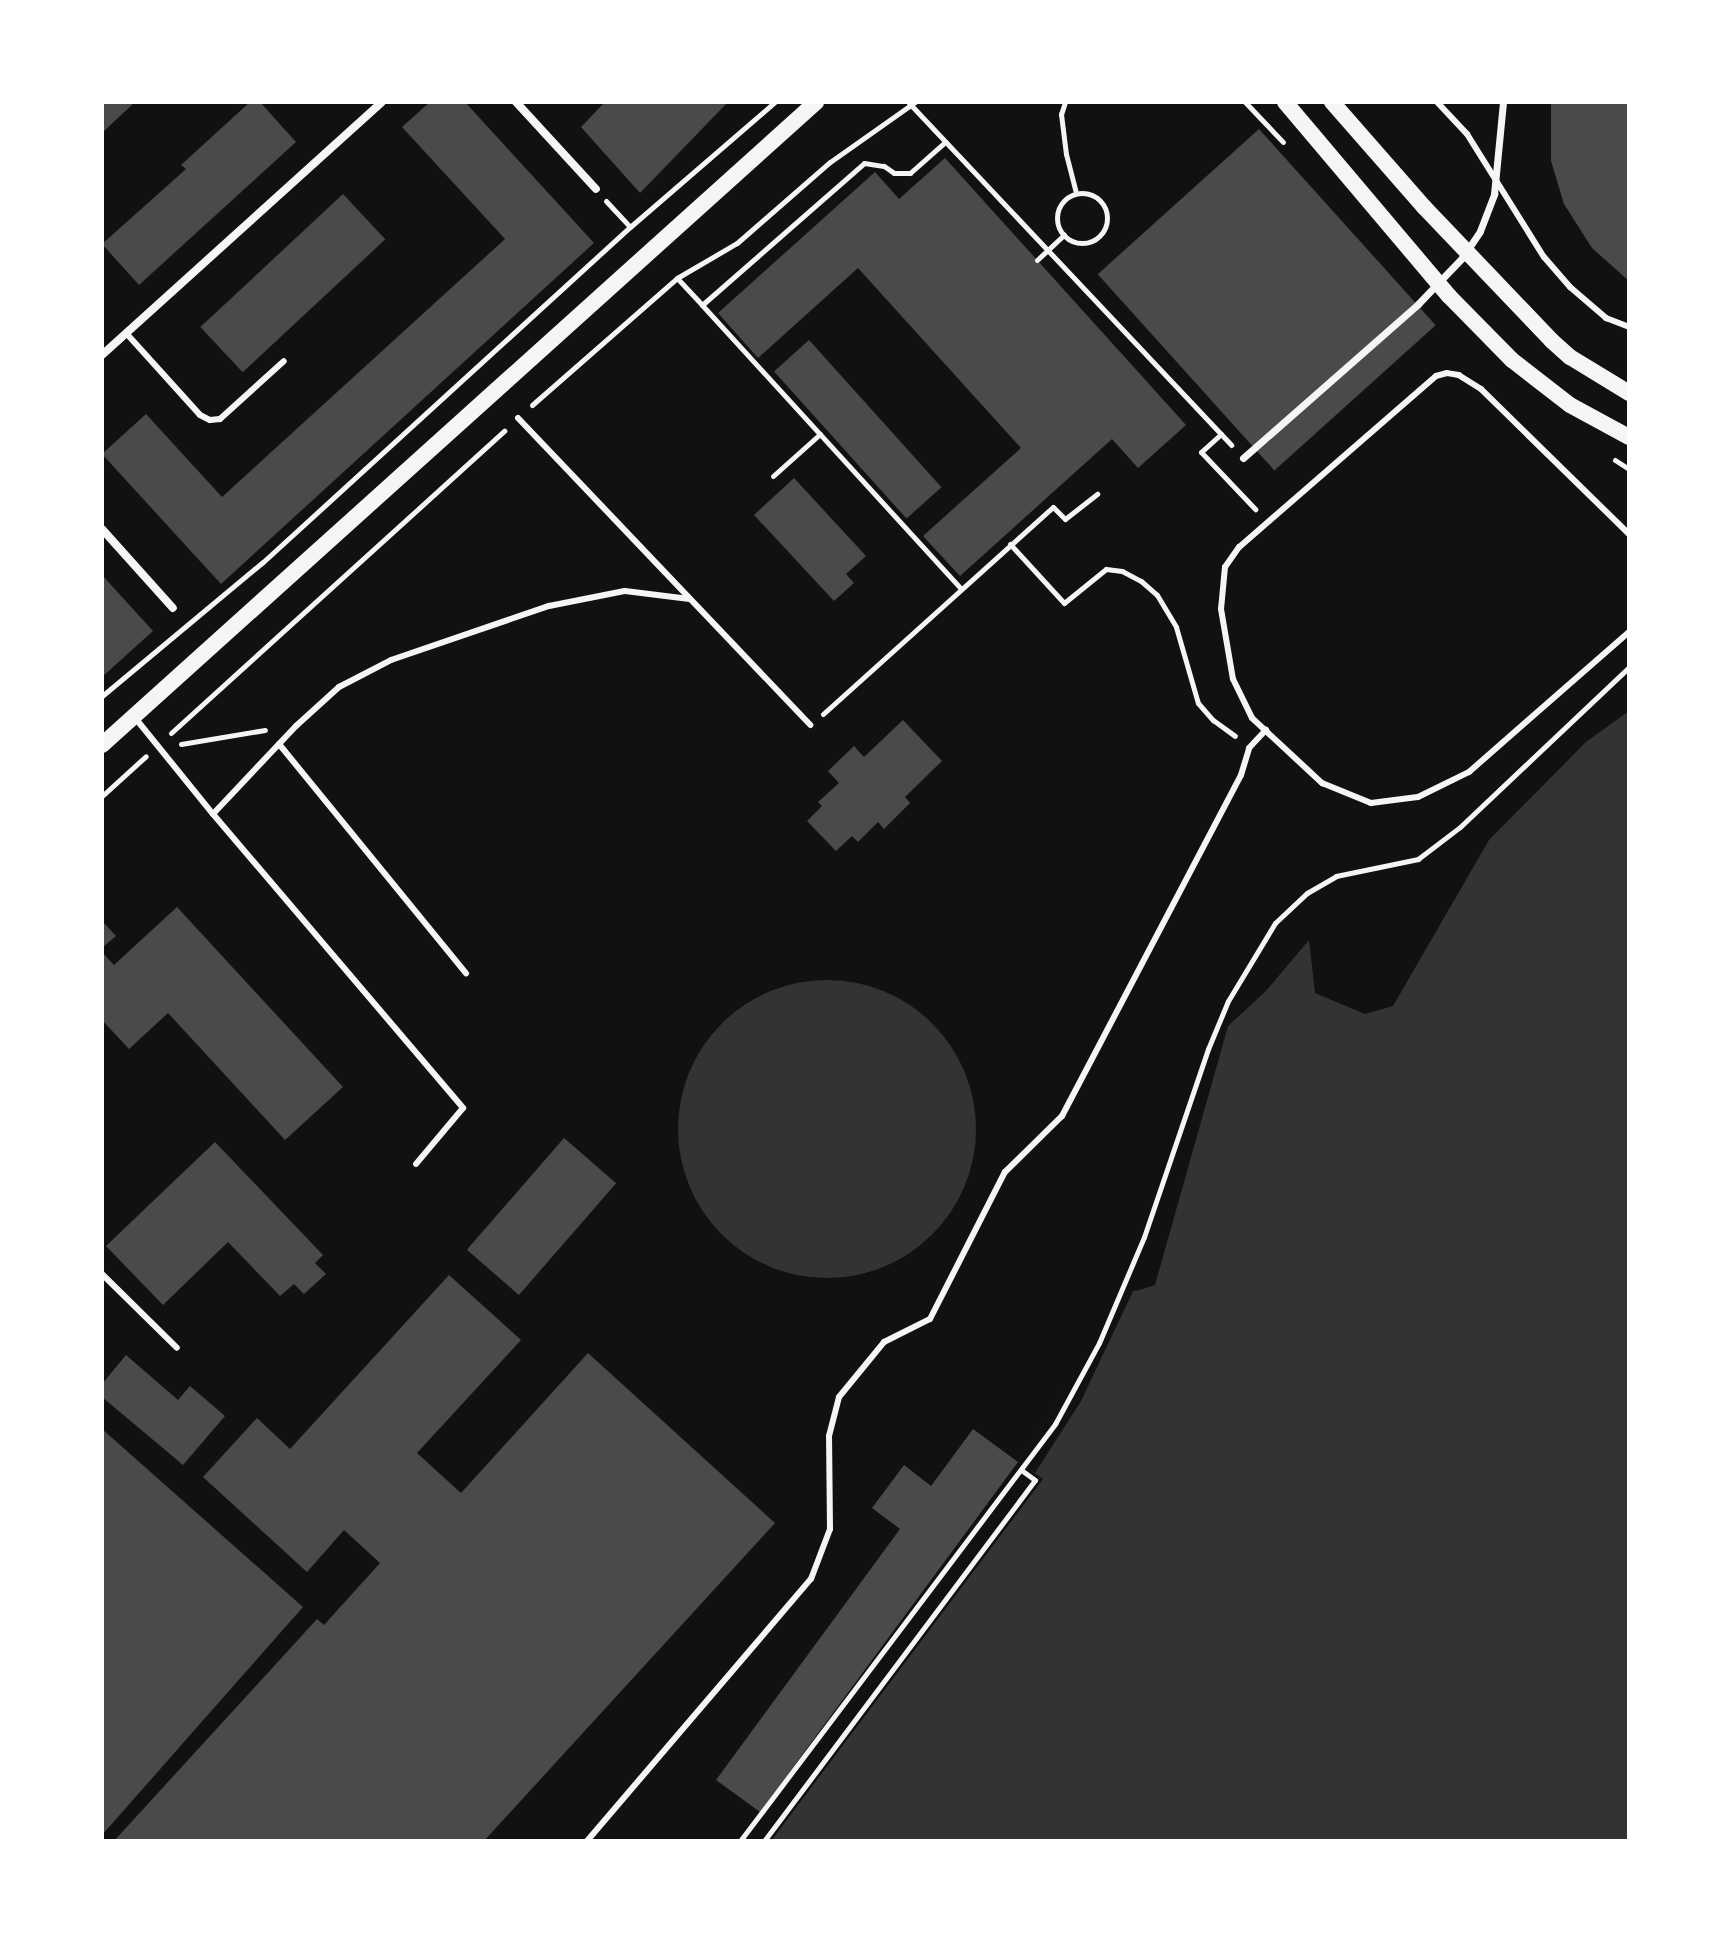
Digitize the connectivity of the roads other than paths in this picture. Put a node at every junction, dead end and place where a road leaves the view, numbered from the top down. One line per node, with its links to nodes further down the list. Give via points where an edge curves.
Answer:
1 (382, 102): 10 (street)
2 (516, 102): 8 (street)
3 (816, 102): 22 (main road)
4 (1285, 102): 15 (main road, via 1449,296 1512,360 1570,405)
5 (1332, 102): 13 (main road, via 1552,341)
6 (1437, 102): 9 (lane, via 1467,134 1553,267 1606,318)
7 (1503, 102): 16 (street, via 1494,194 1480,231 1442,282)
8 (596, 189)
9 (1629, 327)
10 (126, 333): 11 (street); 12 (lane, via 210,420 220,419)
11 (102, 355)
12 (284, 361)
13 (1629, 393)
14 (518, 418): 19 (lane)
15 (1629, 437)
16 (1243, 458)
17 (102, 529): 20 (street)
18 (1629, 534): 24 (lane, via 1481,389 1459,375 1436,376 1248,538 1225,567 1221,609 1233,679 1252,718)
19 (690, 599): 23 (lane); 25 (lane, via 625,591 500,620 391,660 339,687)
20 (173, 608)
21 (1629, 632): 24 (lane, via 1469,772 1418,797 1371,803 1322,783)
22 (134, 716): 26 (main road); 27 (lane)
23 (810, 725)
24 (1266, 730): 32 (lane, via 1243,760 1241,775 1062,1116 1005,1172 930,1319 884,1342 839,1397 829,1436 830,1529 811,1579)
25 (279, 744): 27 (lane); 28 (lane)
26 (102, 745)
27 (213, 814): 29 (lane, via 463,1108)
28 (466, 973)
29 (416, 1164)
30 (102, 1274): 31 (lane)
31 (177, 1348)
32 (587, 1841)

